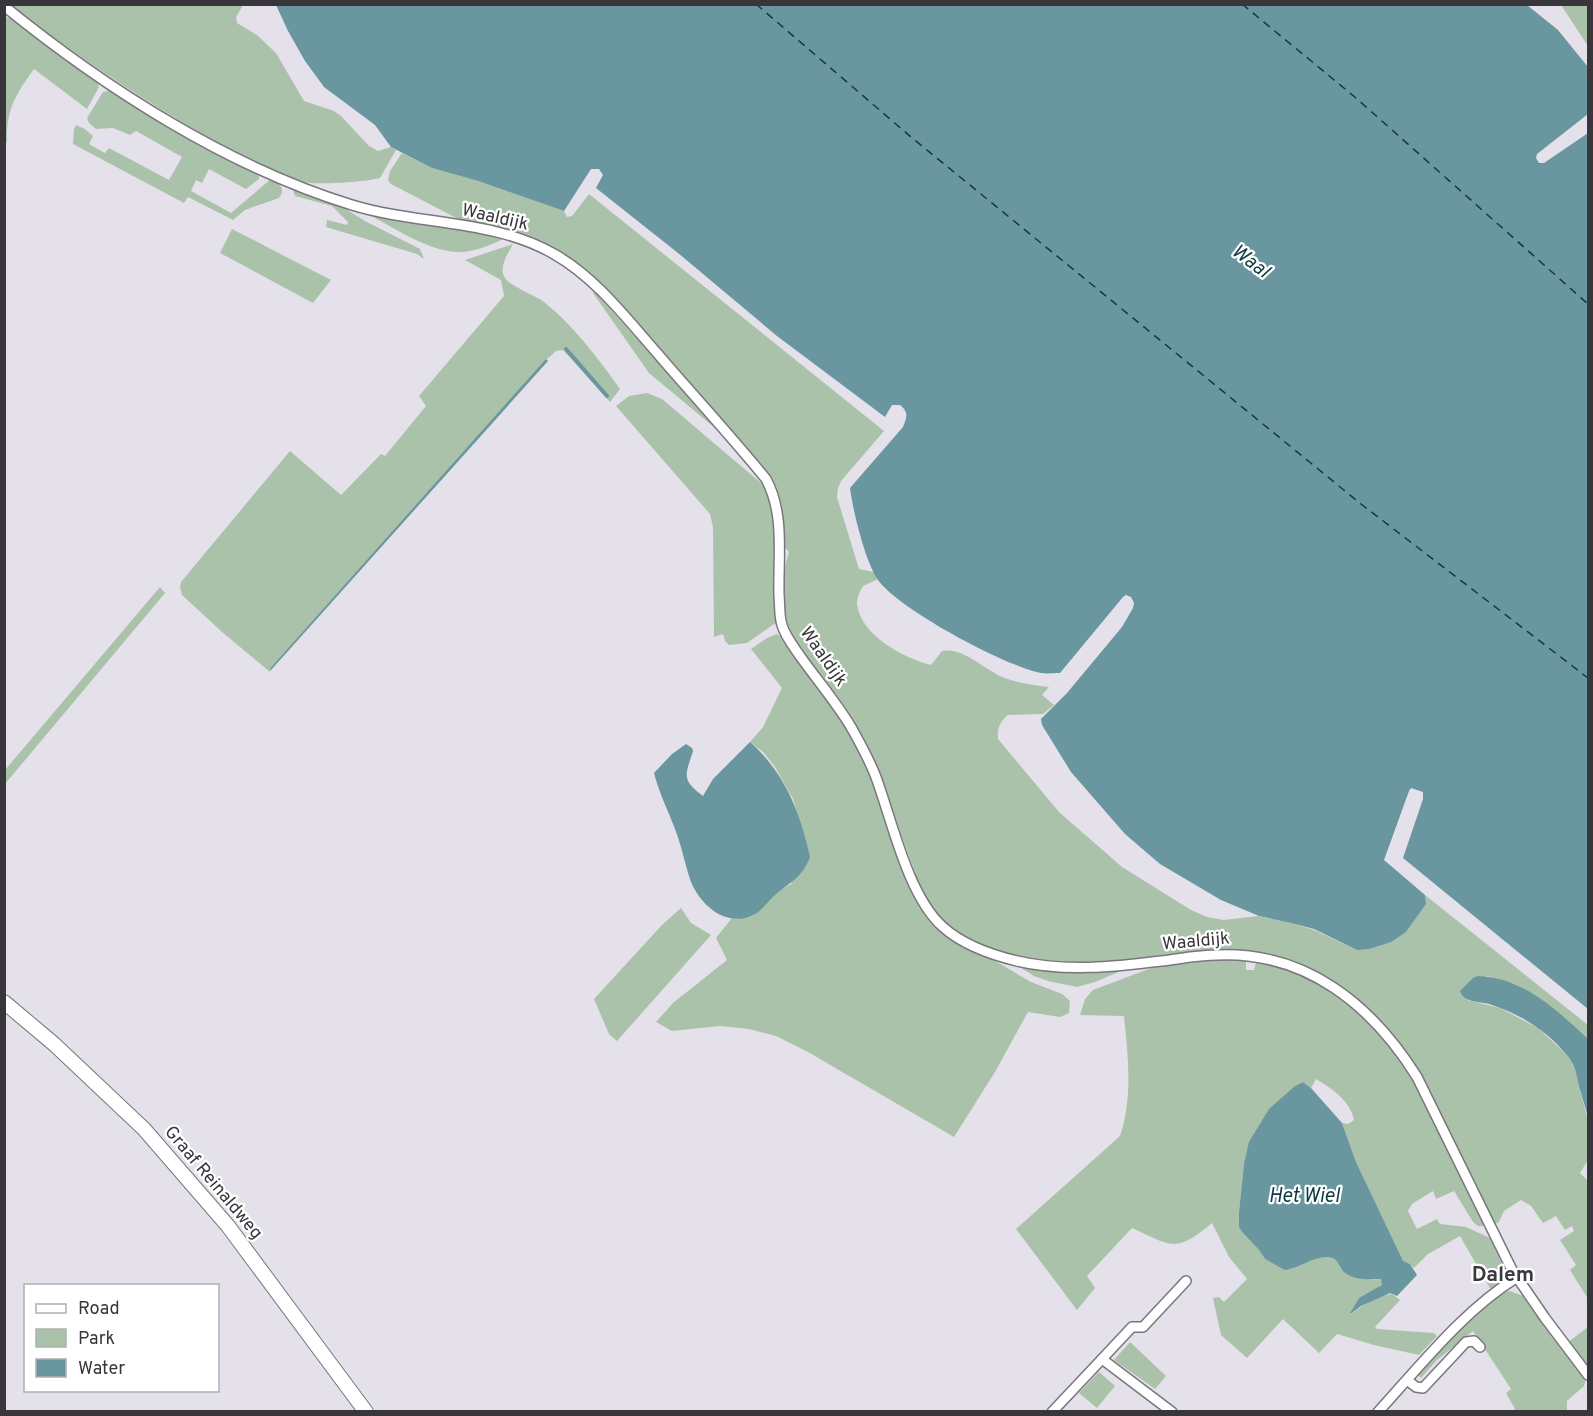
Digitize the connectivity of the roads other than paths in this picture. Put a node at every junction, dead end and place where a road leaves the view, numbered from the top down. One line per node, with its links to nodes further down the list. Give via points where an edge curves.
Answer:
1 (4, 6): 3 (street, Waaldijk, via 133,98 270,175 369,209 500,232 531,243 578,269 630,323 769,484 777,502 782,626 864,752 916,890 938,922 954,936 997,956 1046,966 1093,967 1236,955 1275,961 1329,985 1383,1029 1417,1077)
2 (4, 1002): 9 (main road, Graaf Reinaldweg, via 144,1129 228,1226)
3 (1516, 1278): 7 (street, Waaldijk); 8 (street, via 1468,1317)
4 (1186, 1281): 6 (street, via 1143,1327 1132,1327)
5 (1480, 1347): 8 (street, via 1474,1341 1466,1342 1423,1388)
6 (1102, 1359): 10 (street); 11 (street)
7 (1588, 1375)
8 (1407, 1380): 12 (street)
9 (366, 1412)
10 (1052, 1412)
11 (1172, 1412)
12 (1378, 1412)

